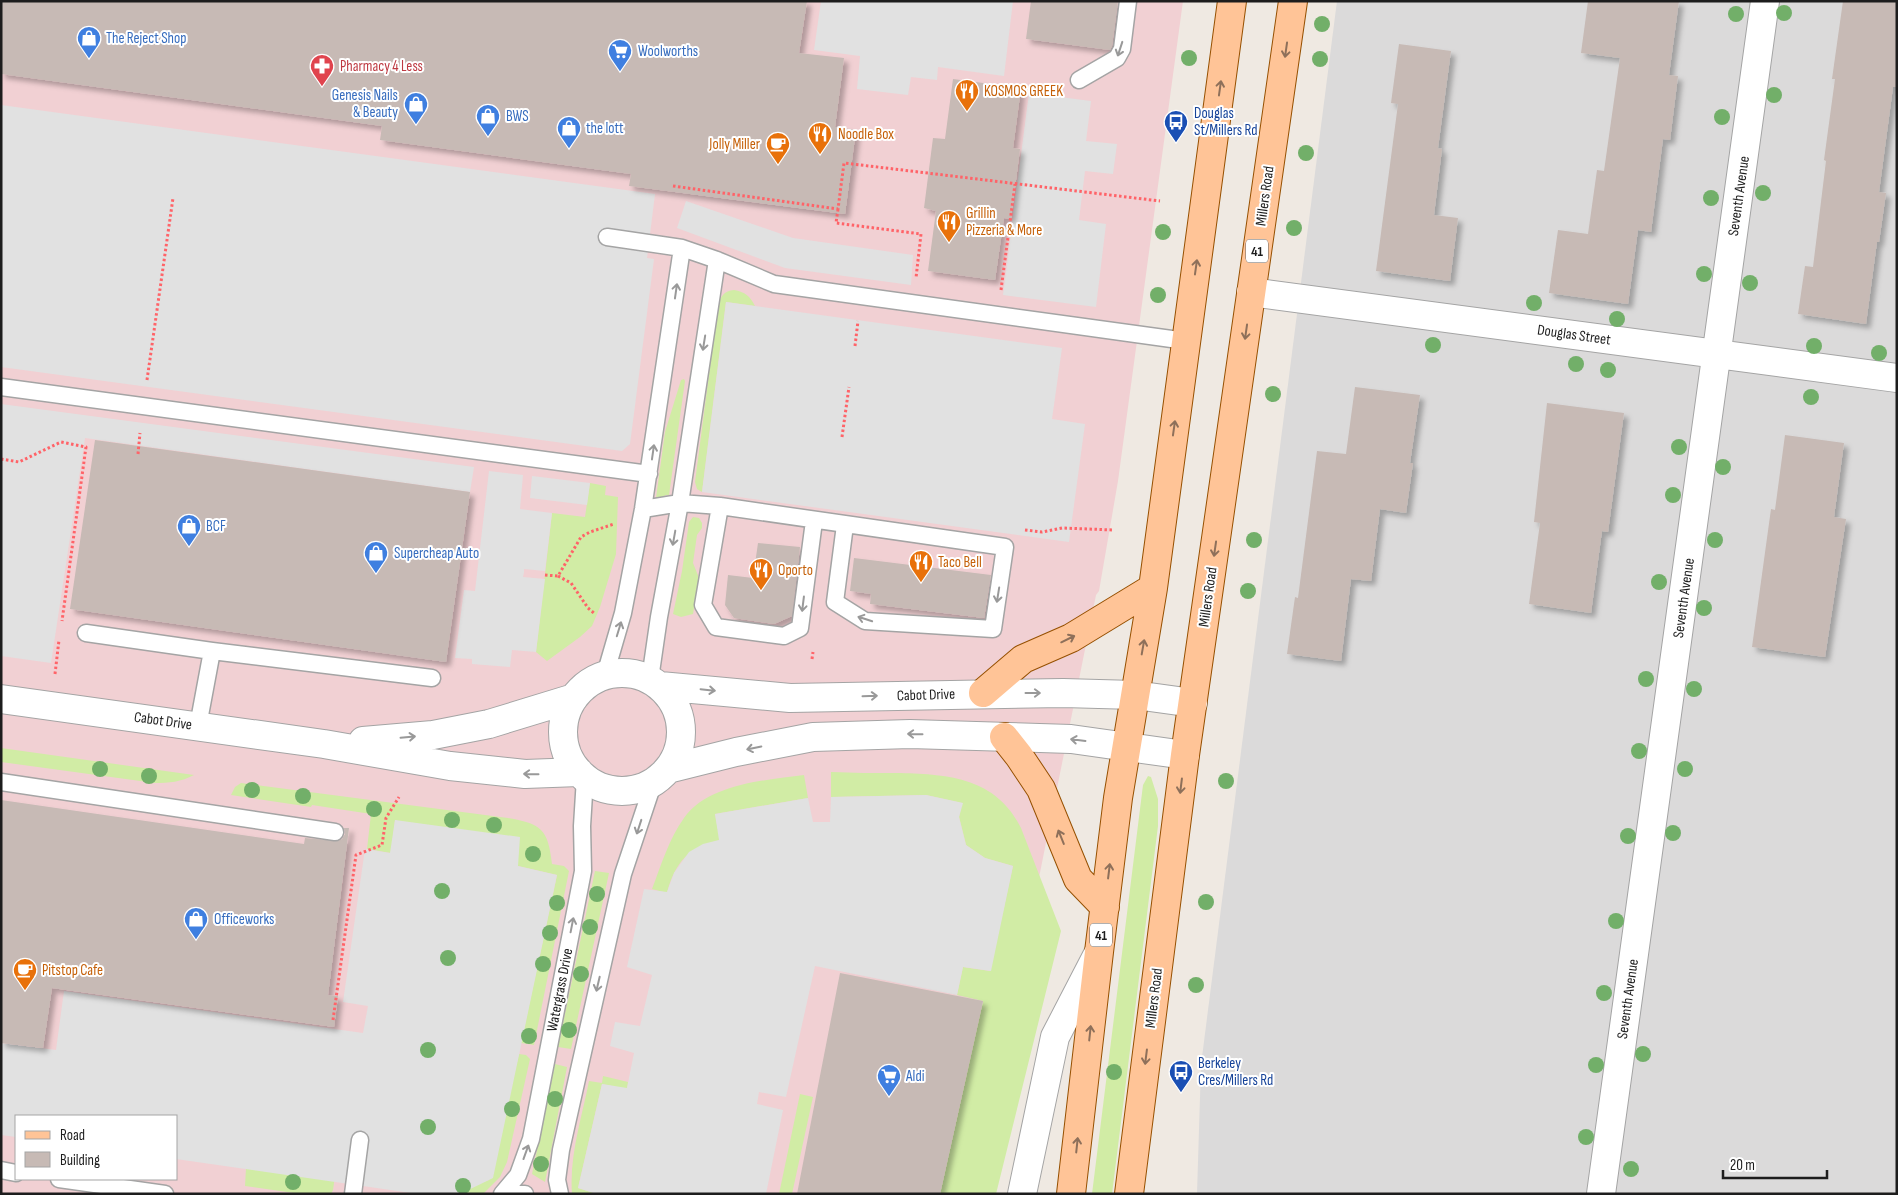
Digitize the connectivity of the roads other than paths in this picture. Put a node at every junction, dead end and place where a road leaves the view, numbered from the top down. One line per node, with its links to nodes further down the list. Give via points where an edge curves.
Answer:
1 (1128, 1): 5 (lane, one-way to 5, via 1122,50 1117,58)
2 (1232, 1): 10 (main road, 41, one-way to 2)
3 (1292, 1): 9 (main road, Millers Road / 41, one-way to 9)
4 (1765, 1): 11 (street, Seventh Avenue)
5 (1079, 80)
6 (608, 237): 7 (lane)
7 (682, 248): 8 (lane); 14 (lane, one-way to 7)
8 (717, 260): 10 (lane, via 774,284); 15 (lane, one-way to 15)
9 (1252, 292): 11 (street, Douglas Street); 30 (main road, Millers Road / 41, one-way to 30)
10 (1186, 341): 20 (main road, 41, one-way to 10)
11 (1718, 354): 12 (street, Douglas Street); 55 (street, Seventh Avenue)
12 (1897, 378)
13 (1, 387): 14 (lane)
14 (649, 474): 17 (lane)
15 (680, 504): 16 (lane); 17 (lane); 25 (lane, one-way to 25, via 659,617)
16 (720, 506): 18 (lane); 18 (lane, one-way to 16, via 800,628 784,636 716,627 703,605)
17 (644, 509): 23 (lane, one-way to 17, via 623,613)
18 (814, 521): 19 (lane)
19 (845, 525): 19 (lane, one-way to 19, via 1005,547 993,629 865,621 835,602)
20 (1153, 588): 26 (main road, one-way to 20, via 1023,659 1071,638); 27 (main road, 41, one-way to 20)
21 (86, 633): 22 (lane)
22 (212, 651): 24 (lane); 31 (lane)
23 (605, 675): 25 (street, via 620,672 636,674); 28 (street, via 587,684)
24 (432, 678)
25 (655, 682): 26 (street, Cabot Drive, one-way to 26, via 790,698); 37 (street, via 672,700 680,717 682,735 678,754)
26 (984, 693): 27 (street, Cabot Drive, one-way to 27)
27 (1135, 696): 30 (street, Cabot Drive); 34 (main road, 41)
28 (574, 698): 33 (street, Cabot Drive, one-way to 28, via 433,735 489,724); 36 (street, via 566,712 564,744)
29 (1, 699): 31 (street, Cabot Drive)
30 (1193, 703): 35 (main road, Millers Road / 41)
31 (198, 726): 33 (street, Cabot Drive)
32 (1004, 737): 34 (street, one-way to 32, via 1071,739); 37 (street, one-way to 37, via 910,734 813,737 693,762); 40 (main road, one-way to 32, via 1078,879 1041,788)
33 (324, 744): 36 (street, Cabot Drive, one-way to 33, via 525,774 450,766)
34 (1126, 747): 35 (street); 40 (main road, 41, one-way to 34)
35 (1185, 755): 54 (main road, Millers Road / 41, one-way to 54)
36 (582, 775): 37 (street, via 598,786 627,790 641,787); 48 (lane, Watergrass Drive, one-way to 36, via 518,1175 531,1139 583,871)
37 (661, 775): 51 (lane, one-way to 51, via 622,874 560,1150 557,1180)
38 (1, 782): 39 (lane)
39 (335, 832)
40 (1105, 907): 41 (main road, 41)
41 (1099, 952): 52 (street, via 1056,1037); 53 (main road, 41, one-way to 41)
42 (360, 1140): 47 (lane)
43 (1, 1170): 44 (lane)
44 (15, 1172)
45 (66, 1180): 46 (lane)
46 (165, 1194)
47 (353, 1194)
48 (502, 1194)
49 (513, 1194): 50 (lane)
50 (525, 1194)
51 (560, 1194)
52 (1022, 1194)
53 (1071, 1194)
54 (1129, 1194)
55 (1601, 1194)

